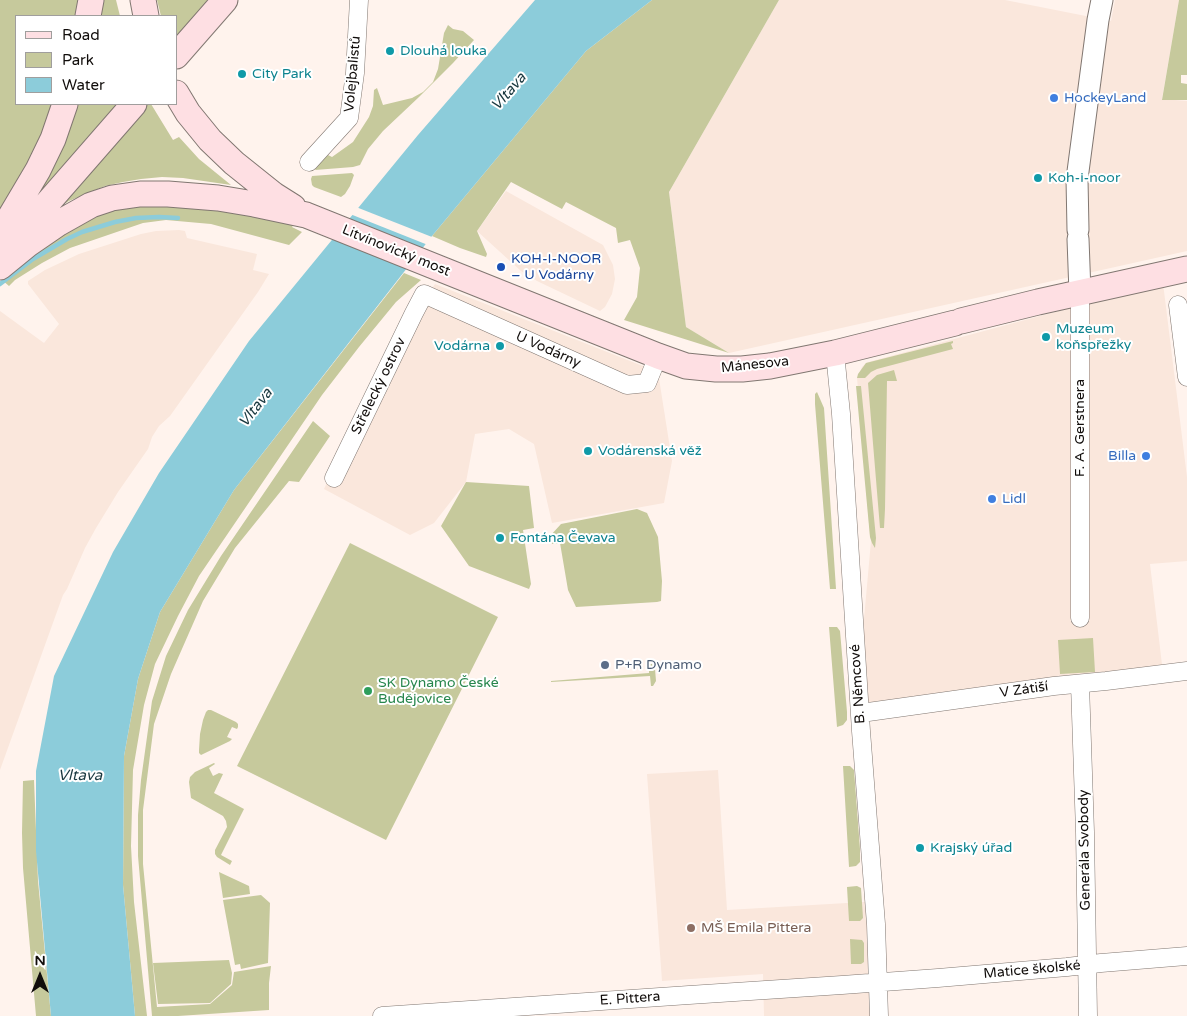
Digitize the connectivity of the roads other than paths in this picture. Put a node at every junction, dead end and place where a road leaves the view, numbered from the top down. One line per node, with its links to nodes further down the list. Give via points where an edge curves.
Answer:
1 (91, 0): 6 (main road)
2 (143, 0): 7 (main road)
3 (225, 0): 8 (main road)
4 (359, 0): 12 (street, Volejbalistů, via 349,118)
5 (1102, 0): 19 (street, F. A. Gerstnera, via 1077,179)
6 (88, 15)
7 (146, 15)
8 (178, 54)
9 (182, 103): 13 (main road, via 210,140 234,162 274,195)
10 (65, 105): 14 (main road, via 38,170)
11 (133, 105): 15 (main road)
12 (310, 162)
13 (311, 217): 16 (main road, via 218,198 140,194 112,198 60,223); 18 (main road, Litvínovický most)
14 (0, 234)
15 (0, 257)
16 (0, 267)
17 (1187, 269): 19 (main road, Mánesova)
18 (476, 283): 23 (main road, Mánesova)
19 (1080, 292): 22 (main road, Mánesova); 26 (street, F. A. Gerstnera)
20 (424, 294): 23 (street, U Vodárny, via 626,385 647,383); 25 (street, Střelecký ostrov)
21 (1178, 305): 24 (street)
22 (835, 353): 23 (main road, Mánesova, via 742,369 686,366); 29 (street, B. Němcové)
23 (658, 356)
24 (1187, 378)
25 (334, 478)
26 (1080, 618)
27 (1187, 671): 28 (street, V Zátiší)
28 (1080, 684): 29 (street, V Zátiší); 31 (street, Generála Svobody)
29 (861, 713): 32 (street, B. Němcové)
30 (1187, 956): 31 (street, Matice školské)
31 (1086, 964): 32 (street, Matice školské); 36 (street, Generála Svobody)
32 (878, 983): 33 (street, E. Pittera); 35 (street, B. Němcové)
33 (560, 1010): 34 (street, E. Pittera)
34 (382, 1016)
35 (878, 1016)
36 (1088, 1016)

